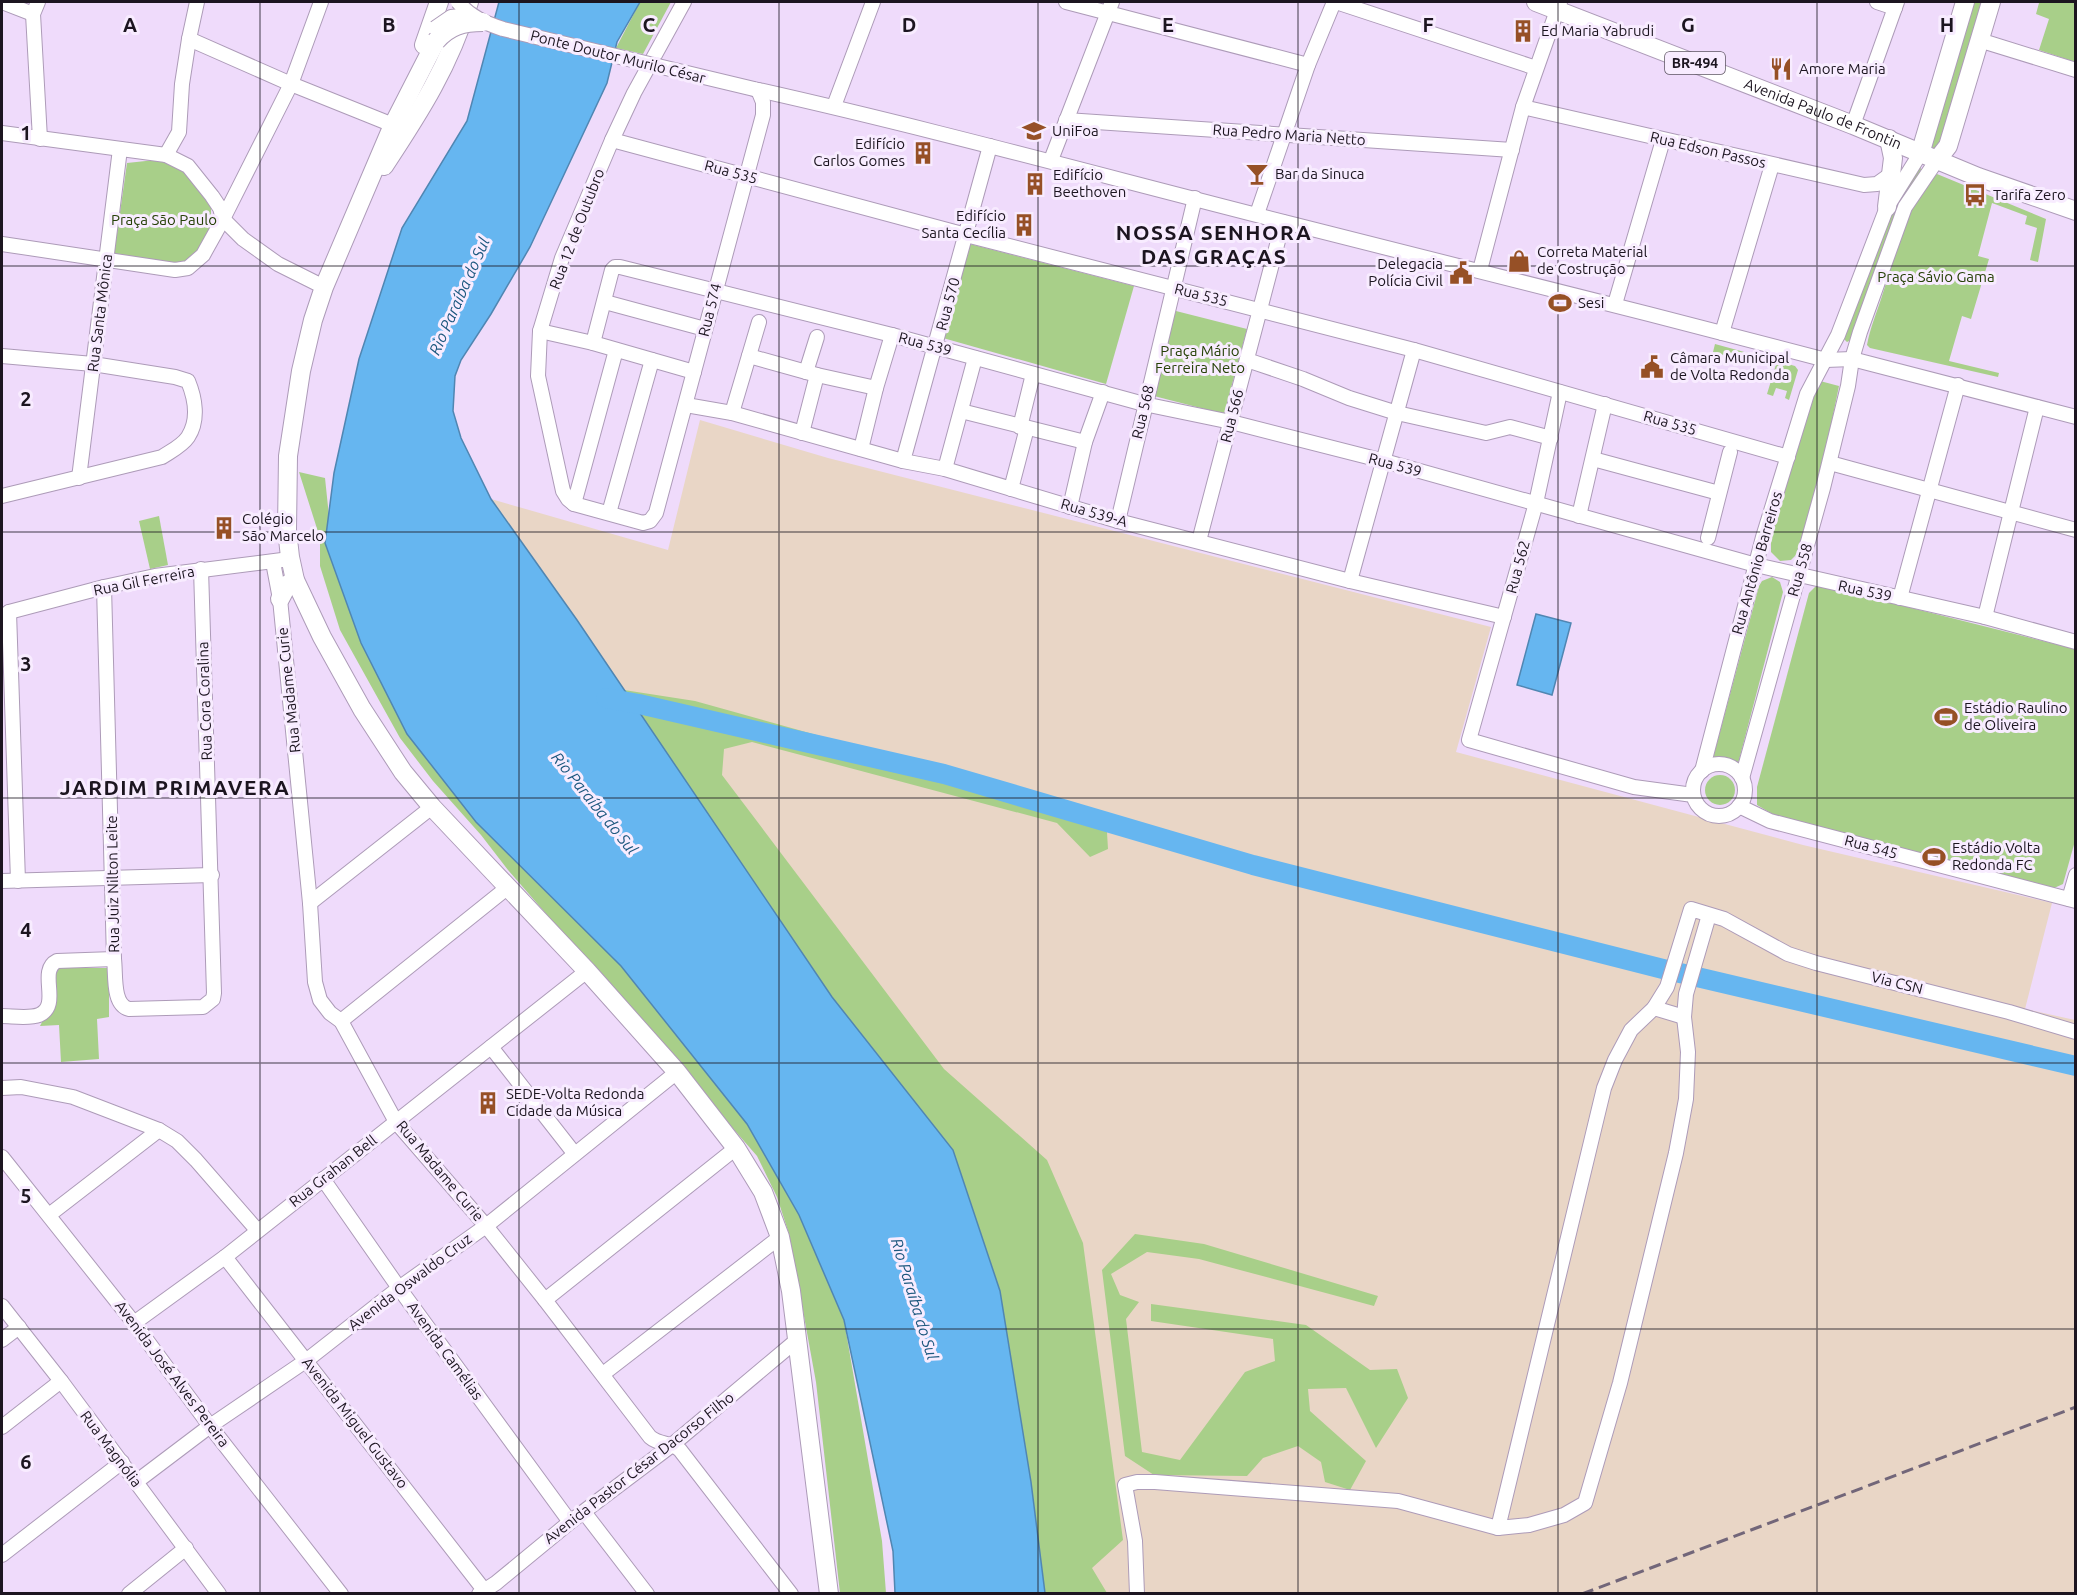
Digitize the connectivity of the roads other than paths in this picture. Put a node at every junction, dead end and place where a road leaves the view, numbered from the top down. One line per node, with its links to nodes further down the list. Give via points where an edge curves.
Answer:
1 (2, 2): 17 (street)
2 (197, 2): 20 (street)
3 (321, 2): 25 (street)
4 (439, 2): 19 (main road)
5 (458, 2): 18 (street, bridge)
6 (684, 2): 35 (street, Rua 12 de Outubro)
7 (873, 2): 27 (street)
8 (1066, 2): 16 (street)
9 (1335, 2): 22 (street); 23 (street)
10 (1536, 2): 15 (main road, Avenida Paulo de Frontin / BR-494)
11 (1877, 2): 14 (street)
12 (1965, 2): 42 (main road)
13 (1991, 2): 21 (main road)
14 (1896, 5): 31 (street)
15 (1558, 6): 23 (street); 31 (main road, Avenida Paulo de Frontin / BR-494)
16 (1109, 7): 22 (street); 29 (street)
17 (36, 8): 34 (street)
18 (474, 13): 19 (main road, bridge, via 466,23); 26 (street, Ponte Doutor Murilo César, bridge); 53 (main road, via 456,40 435,87 381,170)
19 (432, 37): 30 (main road)
20 (189, 39): 25 (street); 41 (street, via 179,132)
21 (1979, 40): 24 (street); 42 (main road, via 1948,146)
22 (1308, 66): 33 (street)
23 (1536, 68): 28 (street)
24 (2076, 70)
25 (291, 84): 30 (street); 51 (street)
26 (756, 90): 27 (street, Ponte Doutor Murilo César); 46 (street, Rua 574, via 764,110)
27 (834, 106): 38 (street, Ponte Doutor Murilo César)
28 (1524, 107): 36 (street, Rua Edson Passos); 40 (street)
29 (1066, 120): 33 (street, Rua Pedro Maria Netto); 43 (street)
30 (393, 125): 53 (main road)
31 (1853, 125): 37 (main road, Avenida Paulo de Frontin / BR-494)
32 (2, 133): 34 (street)
33 (1285, 134): 40 (street, Rua Pedro Maria Netto); 50 (street)
34 (40, 139): 39 (street)
35 (612, 140): 46 (street, Rua 535); 66 (street, Rua 12 de Outubro, via 562,258)
36 (1663, 140): 44 (street, Rua Edson Passos); 62 (street)
37 (1889, 140): 42 (main road, Avenida Paulo de Frontin / BR-494); 45 (main road)
38 (990, 146): 43 (street, Ponte Doutor Murilo César); 54 (street, Rua 570)
39 (120, 149): 41 (street); 56 (street, Rua Santa Mônica)
40 (1512, 150): 57 (street)
41 (166, 155): 51 (street, via 188,166)
42 (1928, 157): 48 (street, Rua Antônio Barreiros); 49 (main road, Avenida Paulo de Frontin / BR-494); 78 (street, Rua 558, via 1900,217)
43 (1051, 160): 47 (street, Ponte Doutor Murilo César)
44 (1772, 165): 45 (street, Rua Edson Passos, via 1869,186); 67 (street)
45 (1891, 174): 48 (main road)
46 (746, 176): 54 (street, Rua 535); 60 (street, Rua 574)
47 (1195, 198): 50 (street, Ponte Doutor Murilo César); 59 (street, Rua 568)
48 (1887, 207): 69 (street, Rua Antônio Barreiros)
49 (2076, 211)
50 (1257, 214): 52 (street, Ponte Doutor Murilo César)
51 (224, 219): 56 (street, via 203,255 188,268 175,270); 58 (street, via 265,255)
52 (1283, 222): 57 (street, Ponte Doutor Murilo César); 63 (street, Rua 566)
53 (347, 234): 58 (main road)
54 (966, 235): 59 (street, Rua 535); 72 (street, Rua 570)
55 (2, 244): 56 (street)
56 (107, 261): 82 (street, Rua Santa Mônica)
57 (1480, 270): 62 (street, Ponte Doutor Murilo César)
58 (324, 287): 128 (main road, via 301,371 288,456 287,530)
59 (1173, 288): 63 (street, Rua 535); 90 (street, Rua 568)
60 (715, 290): 61 (street, Rua 539, via 615,267); 65 (street, Rua 574); 68 (street, Rua 539)
61 (605, 302): 65 (street); 71 (street)
62 (1616, 304): 67 (street, Ponte Doutor Murilo César)
63 (1260, 310): 74 (street, Rua 535); 80 (street, Rua 566)
64 (759, 322): 76 (street)
65 (705, 329): 83 (street, Rua 574)
66 (540, 331): 71 (street); 118 (street, Rua 12 de Outubro, via 541,394 563,491)
67 (1722, 333): 81 (street, Ponte Doutor Murilo César)
68 (892, 335): 72 (street, Rua 539); 87 (street)
69 (1838, 335): 78 (street); 81 (street, Rua Antônio Barreiros)
70 (818, 337): 84 (street)
71 (593, 343): 73 (street)
72 (936, 347): 77 (street, Rua 539); 108 (street, Rua 570)
73 (616, 350): 79 (street); 118 (street)
74 (1414, 350): 89 (street, Rua 535); 97 (street)
75 (2, 356): 82 (street)
76 (749, 356): 84 (street); 96 (street)
77 (975, 358): 85 (street, Rua 539); 94 (street)
78 (1852, 359): 81 (street, Ponte Doutor Murilo César); 86 (street, Ponte Doutor Murilo César); 110 (street, Rua 558)
79 (652, 360): 83 (street); 120 (street)
80 (1247, 360): 97 (street); 99 (street, Rua 566)
81 (1826, 360): 106 (street, Rua Antônio Barreiros, via 1807,394)
82 (93, 364): 112 (street, Rua Santa Mônica); 112 (street, via 188,381 195,412 189,436 162,457)
83 (694, 372): 92 (street, Rua 574)
84 (812, 373): 87 (street); 101 (street)
85 (1033, 374): 88 (street, Rua 539); 100 (street)
86 (1958, 385): 93 (street, Ponte Doutor Murilo César); 114 (street)
87 (876, 388): 104 (street)
88 (1103, 392): 90 (street, Rua 539); 103 (street)
89 (1560, 392): 91 (street, Rua 535); 102 (street, Rua 562)
90 (1144, 404): 99 (street, Rua 539); 123 (street, Rua 568)
91 (1605, 404): 106 (street, Rua 535); 107 (street)
92 (686, 405): 96 (street, Rua 539-A); 120 (street, Rua 574, via 656,513 643,523)
93 (2037, 407): 98 (street, Ponte Doutor Murilo César); 121 (street)
94 (961, 411): 100 (street); 111 (street)
95 (2076, 412): 98 (street)
96 (732, 413): 101 (street, Rua 539-A)
97 (1397, 413): 102 (street, via 1486,433 1510,428); 109 (street)
98 (2075, 417)
99 (1231, 422): 109 (street, Rua 539); 127 (street, Rua 566)
100 (1023, 428): 103 (street); 113 (street)
101 (802, 433): 104 (street, Rua 539-A)
102 (1551, 438): 117 (street, Rua 562)
103 (1085, 442): 119 (street)
104 (861, 449): 108 (street, Rua 539-A)
105 (1730, 452): 115 (street)
106 (1788, 457): 125 (street, Rua Antônio Barreiros)
107 (1593, 459): 115 (street); 122 (street)
108 (903, 461): 111 (street, Rua 539-A)
109 (1384, 461): 117 (street, Rua 539); 134 (street)
110 (1830, 463): 114 (street); 132 (street, Rua 558)
111 (945, 469): 113 (street, Rua 539-A)
112 (79, 478): 116 (street)
113 (1011, 489): 119 (street, Rua 539-A)
114 (1929, 490): 121 (street); 136 (street)
115 (1719, 493): 126 (street)
116 (2, 496)
117 (1536, 502): 122 (street, Rua 539); 139 (street, Rua 562)
118 (574, 504): 120 (street)
119 (1070, 507): 123 (street, Rua 539-A)
120 (609, 513)
121 (2011, 513): 124 (street); 140 (street)
122 (1579, 516): 129 (street, Rua 539)
123 (1118, 521): 127 (street, Rua 539-A)
124 (2076, 530)
125 (1763, 537): 129 (street, Rua Antônio Barreiros); 131 (street, via 1768,559)
126 (1708, 538)
127 (1199, 541): 134 (street, Rua 539-A)
128 (282, 560): 130 (street, Rua Gil Ferreira); 133 (main road); 137 (street, Rua Madame Curie)
129 (1756, 565): 131 (street, Rua 539); 143 (street, Rua Antônio Barreiros)
130 (201, 569): 135 (street, Rua Gil Ferreira); 148 (street, Rua Cora Coralina)
131 (1783, 572): 132 (street, Rua 539)
132 (1798, 576): 136 (street, Rua 539); 144 (street, Rua 558)
133 (295, 580): 137 (main road, via 288,584); 147 (main road, via 362,709 403,772)
134 (1350, 581): 139 (street, Rua 539-A)
135 (104, 587): 138 (street, Rua Gil Ferreira); 150 (street, Rua Juiz Nilton Leite)
136 (1900, 598): 140 (street, Rua 539)
137 (280, 599): 155 (street, Rua Madame Curie)
138 (5, 616): 141 (street)
139 (1504, 617): 145 (street, Rua 562, via 1469,741 1634,787)
140 (1985, 617): 142 (street, Rua 539)
141 (6, 641): 152 (street)
142 (2076, 642)
143 (1702, 771): 144 (street, via 1708,766 1724,765); 145 (street, via 1693,786)
144 (1742, 778): 146 (street, via 1745,793)
145 (1693, 795): 146 (street, via 1701,809 1716,816 1732,813)
146 (1739, 806): 154 (street, Rua 545, via 1770,821)
147 (432, 807): 153 (main road); 155 (street)
148 (212, 875): 150 (street); 159 (street, Rua Cora Coralina, via 213,999 203,1007 129,1009)
149 (2076, 875): 154 (street)
150 (113, 877): 152 (street); 157 (street, Rua Juiz Nilton Leite)
151 (2, 881): 152 (street)
152 (18, 881)
153 (507, 888): 158 (main road); 163 (street)
154 (2072, 900)
155 (310, 903): 163 (street, Rua Madame Curie, via 315,982 320,1000)
156 (1709, 915): 160 (street, Via CSN, via 1691,909 1667,987); 162 (street, via 1686,994); 164 (street, Via CSN, via 1724,919 1788,954 1816,963)
157 (114, 959): 159 (street, Rua Juiz Nilton Leite); 161 (street, via 57,961 49,969 46,1010 37,1016)
158 (587, 971): 165 (street, Rua Grahan Bell); 166 (main road)
159 (118, 1000)
160 (1654, 1008): 162 (street); 196 (street, via 1631,1030 1604,1088)
161 (2, 1017)
162 (1684, 1017): 196 (street, via 1688,1052 1686,1099 1676,1153 1620,1383 1585,1503 1564,1515 1530,1525)
163 (341, 1021): 168 (street, Rua Madame Curie)
164 (2076, 1032)
165 (491, 1047): 168 (street, Rua Grahan Bell); 171 (street)
166 (677, 1072): 170 (main road); 171 (street, Avenida Oswaldo Cruz)
167 (2, 1088): 169 (street, via 21,1087 73,1097)
168 (396, 1122): 173 (street, Rua Grahan Bell); 175 (street, Rua Madame Curie)
169 (159, 1130): 174 (street); 176 (street, via 196,1160)
170 (736, 1148): 177 (main road, via 763,1192); 180 (street)
171 (574, 1153): 175 (street, Avenida Oswaldo Cruz)
172 (2, 1157): 174 (street, Avenida José Alves Pereira)
173 (323, 1179): 176 (street, Rua Grahan Bell); 179 (street, Avenida Camélias)
174 (49, 1215): 182 (street, Avenida José Alves Pereira)
175 (486, 1226): 179 (street, Avenida Oswaldo Cruz); 180 (street, Rua Madame Curie)
176 (257, 1230): 178 (street, Rua Grahan Bell)
177 (780, 1237): 185 (main road); 187 (street)
178 (225, 1257): 182 (street, Rua Grahan Bell); 186 (street, Avenida Miguel Gustavo)
179 (399, 1288): 186 (street, Avenida Oswaldo Cruz); 195 (street, Avenida Camélias)
180 (545, 1300): 187 (street, Rua Madame Curie)
181 (2, 1306): 183 (street, Rua Magnólia)
182 (134, 1323): 189 (street, Avenida José Alves Pereira)
183 (19, 1327): 184 (street); 188 (street, Rua Magnólia)
184 (2, 1340)
185 (798, 1340): 191 (street, Avenida Pastor César Dacorso Filho); 205 (main road)
186 (307, 1360): 189 (street, Avenida Oswaldo Cruz); 199 (street, Avenida Miguel Gustavo)
187 (603, 1374): 191 (street, Rua Madame Curie, via 651,1439)
188 (61, 1381): 190 (street); 192 (street, Rua Magnólia)
189 (210, 1426): 193 (street, Avenida Oswaldo Cruz); 202 (street, Avenida José Alves Pereira)
190 (2, 1427)
191 (672, 1445): 194 (street, Avenida Pastor César Dacorso Filho); 204 (street, via 680,1450)
192 (122, 1462): 193 (street, Rua Magnólia); 198 (street)
193 (136, 1482): 197 (street, Rua Magnólia)
194 (584, 1512): 195 (street, Avenida Pastor César Dacorso Filho); 203 (street)
195 (570, 1522): 199 (street, Avenida Pastor César Dacorso Filho)
196 (1498, 1528): 206 (street, via 1398,1501 1137,1482 1125,1485 1135,1541)
197 (186, 1548): 200 (street); 201 (street, Rua Magnólia)
198 (2, 1555)
199 (490, 1590)
200 (129, 1593)
201 (219, 1593)
202 (341, 1593)
203 (647, 1593)
204 (791, 1593)
205 (829, 1593)
206 (1137, 1593)

